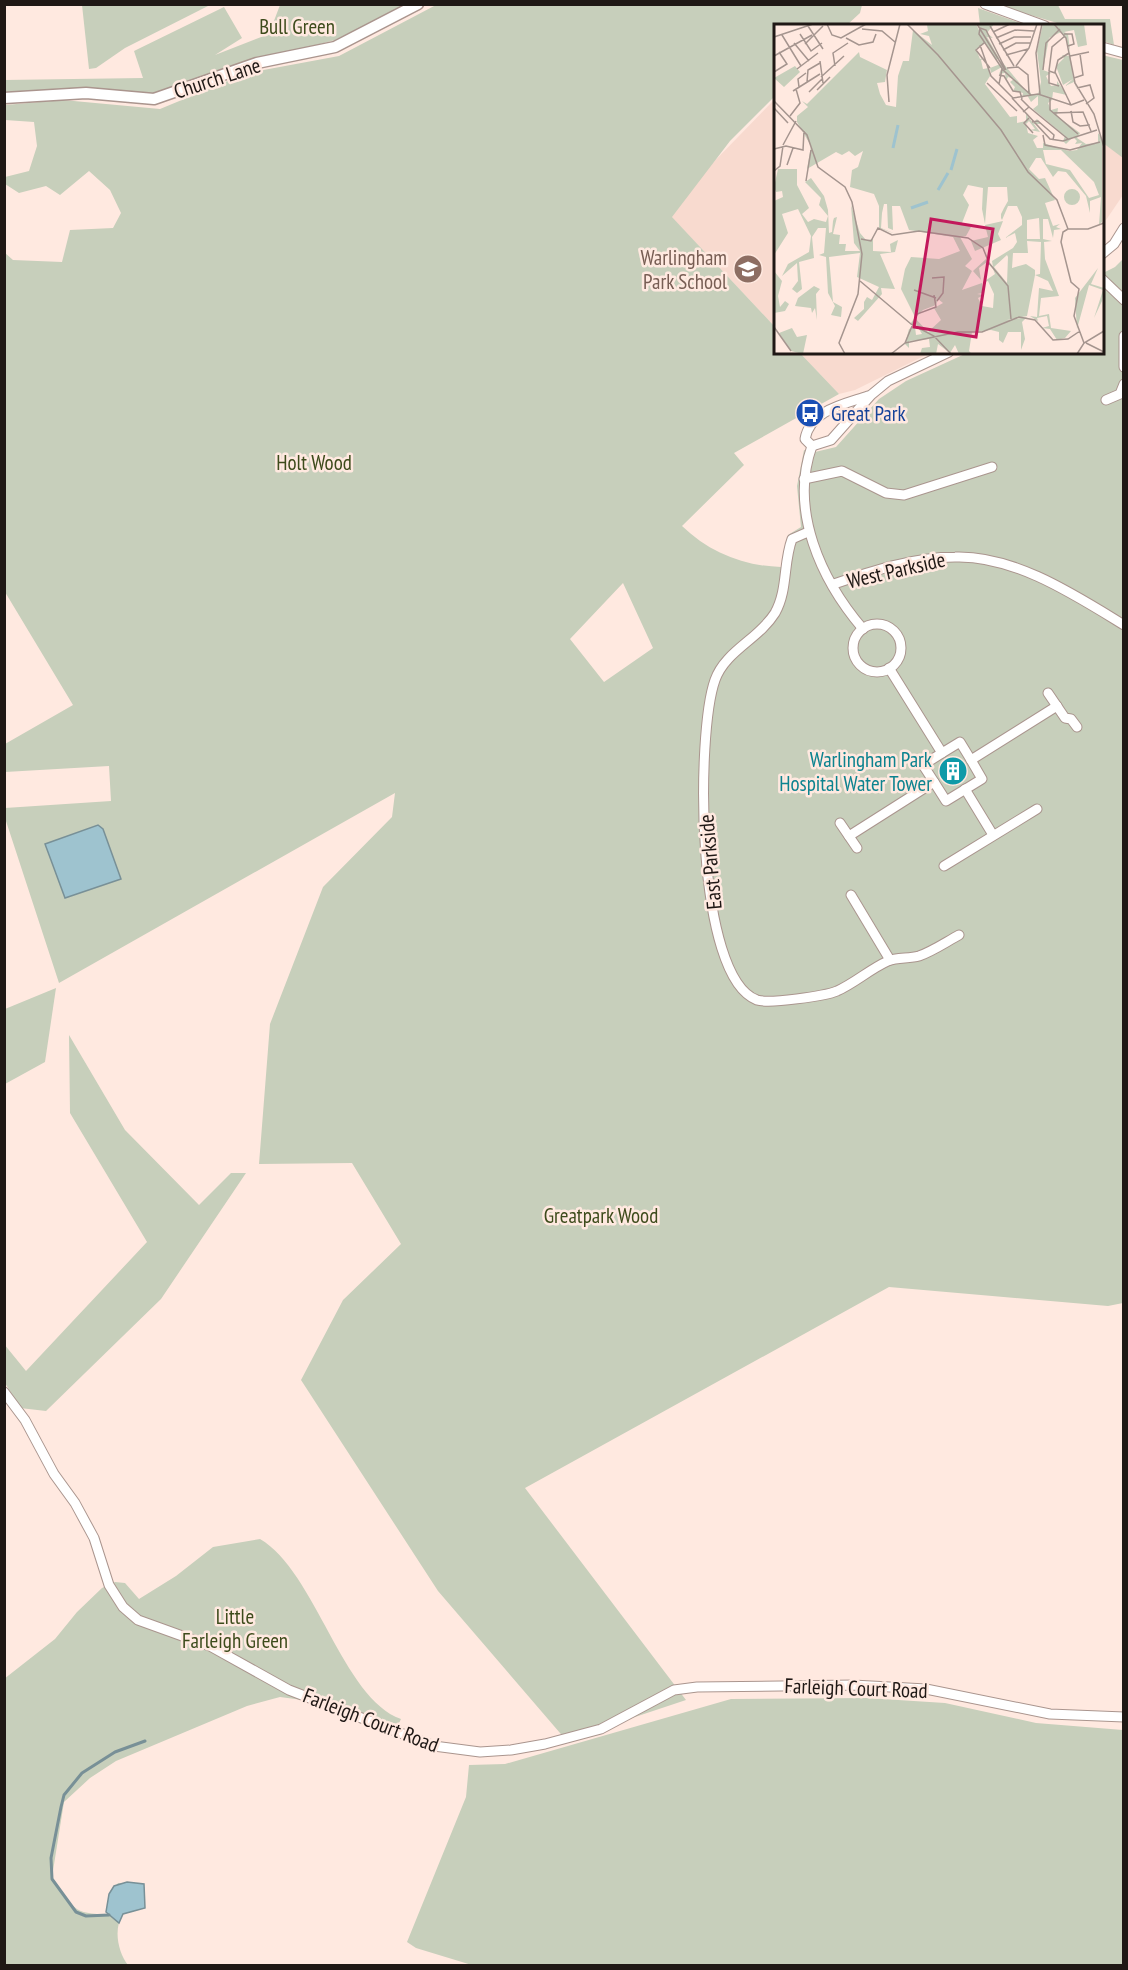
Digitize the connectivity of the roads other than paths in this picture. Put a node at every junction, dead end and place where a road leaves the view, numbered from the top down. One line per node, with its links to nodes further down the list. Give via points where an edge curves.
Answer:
1 (418, 4): 6 (street, Church Lane, via 335,47 257,63 154,99 86,93)
2 (985, 4): 3 (street)
3 (1039, 24)
4 (1104, 48): 5 (street)
5 (1124, 53)
6 (4, 98)
7 (1124, 228): 8 (street)
8 (1104, 252)
9 (1104, 281): 10 (street)
10 (1124, 300)
11 (1124, 336): 13 (street)
12 (945, 354): 15 (street, via 888,381)
13 (1124, 367)
14 (1124, 384): 16 (street)
15 (871, 395): 18 (street, via 831,440); 18 (street, via 827,410 807,429 805,439)
16 (1122, 396): 17 (street)
17 (1106, 400)
18 (812, 446): 20 (street)
19 (992, 467): 20 (street, via 903,495 886,493 842,471)
20 (804, 479): 21 (street, via 803,507)
21 (808, 532): 22 (street); 41 (street, East Parkside, via 792,539 783,593 775,613 762,630 727,660 709,699 703,770 708,891 734,980 756,1000 770,1002 835,992)
22 (834, 584): 23 (street, West Parkside, via 900,565 954,557 982,559 1070,591); 24 (street)
23 (1124, 625)
24 (863, 629): 25 (street, via 855,638 857,660 875,671); 25 (street, via 882,624 896,633 900,656)
25 (889, 668): 29 (street)
26 (1048, 693): 27 (street)
27 (1057, 706): 28 (street); 30 (street)
28 (1077, 727)
29 (942, 753): 30 (street, via 960,742); 31 (street, via 923,765)
30 (971, 760): 32 (street, via 982,779)
31 (933, 782): 32 (street, via 946,801); 36 (street)
32 (965, 789): 35 (street)
33 (1037, 809): 35 (street)
34 (840, 823): 36 (street)
35 (993, 835): 38 (street)
36 (849, 836): 37 (street)
37 (857, 848)
38 (944, 866)
39 (851, 895): 41 (street)
40 (959, 935): 41 (street, East Parkside, via 921,955)
41 (890, 960)
42 (4, 1392): 43 (street, Farleigh Court Road, via 75,1503 94,1538 109,1585 123,1607 138,1620 210,1646 289,1690 434,1746 480,1752 545,1744 601,1729 674,1690 697,1687 853,1684 926,1689 1050,1714)
43 (1124, 1717)

